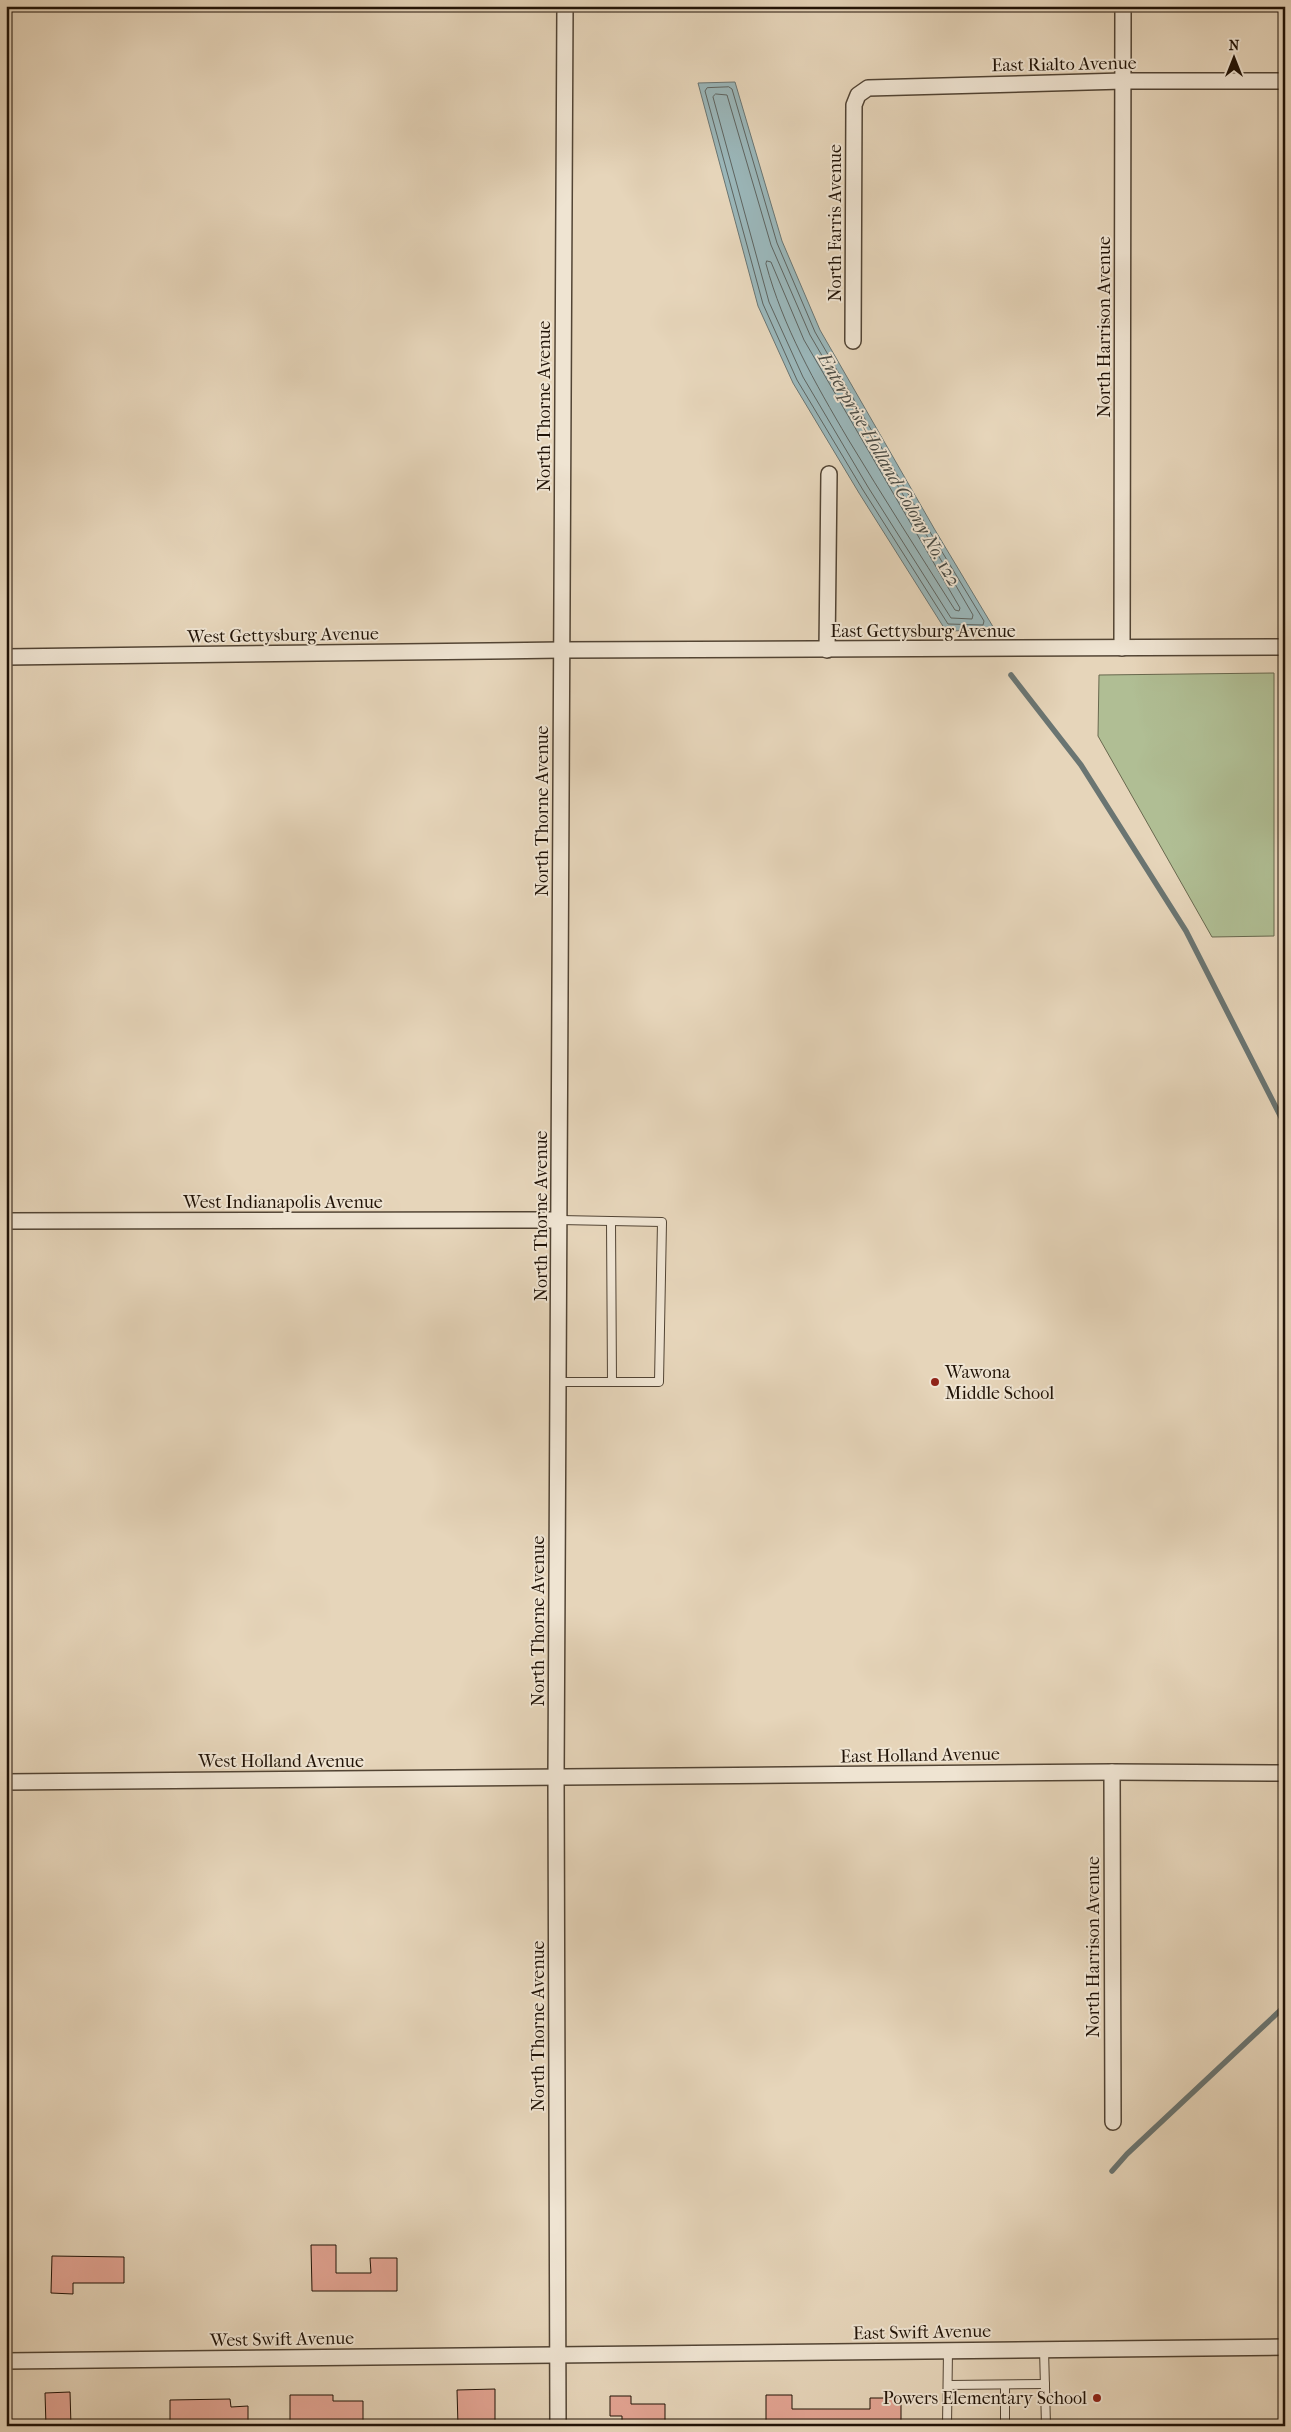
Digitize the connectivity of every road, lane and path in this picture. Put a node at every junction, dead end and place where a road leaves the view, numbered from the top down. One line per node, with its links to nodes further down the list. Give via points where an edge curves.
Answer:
1 (565, 6): 10 (street, North Thorne Avenue)
2 (1123, 6): 4 (street, North Harrison Avenue)
3 (1285, 81): 4 (street, East Rialto Avenue)
4 (1123, 82): 5 (street, East Rialto Avenue, via 868,88 858,95); 9 (street, North Harrison Avenue)
5 (854, 105): 6 (street, North Farris Avenue)
6 (853, 341)
7 (829, 474): 11 (street)
8 (1285, 647): 9 (street, East Gettysburg Avenue)
9 (1122, 648): 11 (street, East Gettysburg Avenue)
10 (561, 650): 11 (street, East Gettysburg Avenue); 12 (street, West Gettysburg Avenue); 13 (street, North Thorne Avenue)
11 (828, 650)
12 (6, 657)
13 (560, 1220): 14 (street, West Indianapolis Avenue); 15 (lane); 16 (street, North Thorne Avenue)
14 (6, 1221)
15 (611, 1221): 17 (lane); 17 (lane, via 662,1222 659,1382)
16 (559, 1382): 17 (lane); 20 (street, North Thorne Avenue)
17 (612, 1382)
18 (1112, 1772): 19 (street, East Holland Avenue); 20 (street, East Holland Avenue); 22 (street, North Harrison Avenue)
19 (1285, 1772)
20 (556, 1778): 21 (street, West Holland Avenue); 26 (street, North Thorne Avenue)
21 (6, 1782)
22 (1113, 2122)
23 (1285, 2347): 25 (street, East Swift Avenue)
24 (948, 2350): 25 (street, East Swift Avenue); 26 (street, East Swift Avenue); 29 (lane)
25 (1044, 2350): 28 (lane)
26 (559, 2354): 27 (street, West Swift Avenue); 31 (street, North Thorne Avenue)
27 (6, 2361)
28 (1045, 2384): 30 (lane); 34 (lane)
29 (948, 2385): 30 (lane); 32 (lane)
30 (1005, 2385): 33 (lane)
31 (558, 2426)
32 (947, 2426)
33 (1005, 2426)
34 (1046, 2426)

